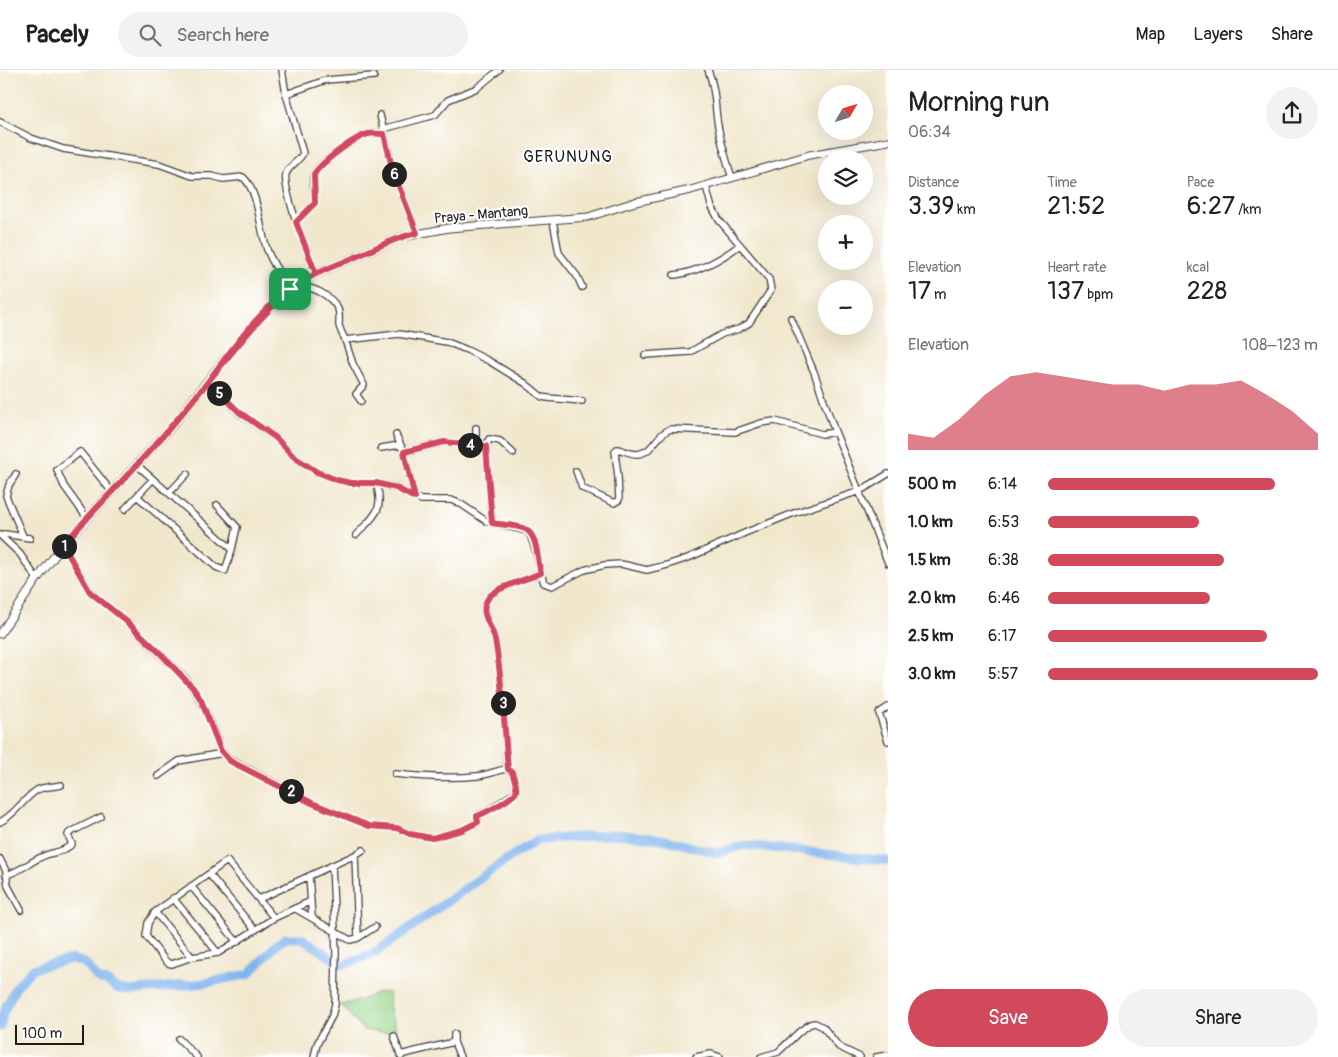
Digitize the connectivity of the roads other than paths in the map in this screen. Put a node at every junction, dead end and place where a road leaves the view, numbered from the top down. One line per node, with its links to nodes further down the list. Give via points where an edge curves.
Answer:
1 (282, 70): 5 (street)
2 (499, 70): 8 (street, via 477,88 448,100 435,114)
3 (708, 70): 10 (street)
4 (374, 76): 5 (street, via 326,80)
5 (286, 94): 13 (street, via 303,154 288,169 285,178)
6 (380, 114): 8 (street)
7 (0, 122): 19 (street, via 63,149 159,164 192,176 243,177 259,212 268,251 276,269)
8 (383, 132): 13 (street, via 366,135 321,166 313,176 315,203); 14 (street, via 393,171)
9 (888, 141): 10 (main road, Praya - Mantang, via 809,155)
10 (732, 178): 11 (main road, Praya - Mantang)
11 (706, 186): 12 (main road, Praya - Mantang, via 588,217); 15 (street, via 714,212)
12 (553, 221): 14 (main road, Praya - Mantang); 18 (street, via 559,253)
13 (296, 222): 16 (street)
14 (417, 233): 16 (main road, Praya - Mantang)
15 (740, 245): 17 (street, via 718,260); 22 (street, via 772,288 749,323 690,352)
16 (316, 274): 19 (main road, Praya - Mantang)
17 (674, 275)
18 (582, 287)
19 (292, 288): 21 (street, via 315,289 333,303 339,312); 23 (main road, Praya - Mantang, via 258,320)
20 (791, 318): 27 (street)
21 (345, 340): 24 (street, via 399,334 447,342 488,362 542,397); 25 (street, via 364,385 356,395)
22 (645, 355)
23 (207, 383): 35 (main road, Praya - Mantang); 41 (street, via 305,465 337,480)
24 (582, 400)
25 (361, 401)
26 (476, 428): 30 (street)
27 (835, 432): 36 (street, via 822,434 775,421 736,432 671,429 660,435 652,448 646,451 635,454 615,451 619,500 614,503 582,488); 42 (street)
28 (396, 435): 29 (street)
29 (400, 445): 32 (street); 33 (street)
30 (476, 445): 31 (street); 33 (street, via 444,442)
31 (486, 446): 34 (street, via 489,439 499,440); 50 (street)
32 (381, 448)
33 (404, 452): 46 (street)
34 (513, 453)
35 (136, 464): 40 (street); 43 (main road, Praya - Mantang)
36 (576, 471)
37 (16, 474): 52 (street, via 6,496 26,537)
38 (187, 474): 44 (street)
39 (888, 474): 42 (street)
40 (153, 479): 44 (street); 45 (street)
41 (376, 483): 46 (street, via 396,488); 51 (street, via 380,505)
42 (860, 491): 55 (street); 56 (street, via 794,513 657,569 605,565 584,570 552,586 544,583)
43 (112, 492): 49 (main road, Praya - Mantang); 49 (street, via 81,452 57,470 64,486)
44 (169, 493): 54 (street)
45 (137, 496): 48 (street); 54 (street, via 220,569 225,571)
46 (415, 498): 50 (street, via 455,501)
47 (217, 505): 54 (street, via 237,527)
48 (125, 509)
49 (87, 518): 53 (main road, Praya - Mantang)
50 (492, 523): 56 (street, via 528,531 534,541)
51 (356, 534)
52 (1, 536): 57 (street, via 20,554)
53 (63, 545): 57 (main road, Praya - Mantang); 61 (street, via 90,592 126,621 194,689)
54 (232, 549)
55 (888, 563)
56 (541, 573): 62 (street, via 495,591 484,609 494,637 501,680)
57 (37, 579): 58 (main road, Praya - Mantang)
58 (0, 634)
59 (888, 707): 60 (street, via 880,713)
60 (888, 741)
61 (223, 754): 62 (street, via 230,761 312,803 355,821 369,826 397,828 429,838 462,830 478,822 477,816 514,794 516,787); 64 (street, via 179,761)
62 (508, 769): 63 (street, via 466,777 429,778)
63 (394, 774)
64 (158, 776)
65 (61, 785): 67 (street, via 37,790 12,815)
66 (102, 818): 73 (street, via 70,832 72,844 69,847)
67 (0, 822)
68 (363, 850): 69 (street)
69 (354, 855): 71 (street); 87 (street)
70 (0, 859): 73 (street)
71 (332, 865): 74 (street); 86 (street)
72 (209, 874): 75 (street); 77 (street, via 227,861); 85 (street)
73 (6, 876): 80 (street)
74 (310, 876): 77 (street); 78 (street)
75 (191, 886): 76 (street); 88 (street)
76 (173, 898): 81 (street); 89 (street)
77 (259, 899): 82 (street)
78 (311, 901): 79 (street); 83 (street)
79 (296, 909): 82 (street); 83 (street)
80 (20, 910)
81 (155, 912): 90 (street); 90 (street, via 148,923 146,936 160,954 172,964)
82 (274, 918): 85 (street)
83 (312, 918): 86 (street)
84 (375, 927): 87 (street)
85 (255, 930): 88 (street)
86 (334, 930): 87 (street, via 350,940); 99 (street, via 334,1010)
87 (358, 938)
88 (237, 942): 89 (street)
89 (218, 953): 90 (street)
90 (192, 957)
91 (454, 1034): 94 (street)
92 (394, 1036): 96 (street)
93 (179, 1039): 98 (street)
94 (454, 1042): 96 (street); 100 (street)
95 (888, 1055): 105 (street)
96 (400, 1056)
97 (852, 1056): 103 (street, via 815,1023 799,1032 778,1052); 104 (street)
98 (197, 1057)
99 (314, 1057)
100 (460, 1057)
101 (696, 1057): 102 (street, via 711,1054)
102 (720, 1057)
103 (761, 1057)
104 (860, 1057)
105 (876, 1057)

